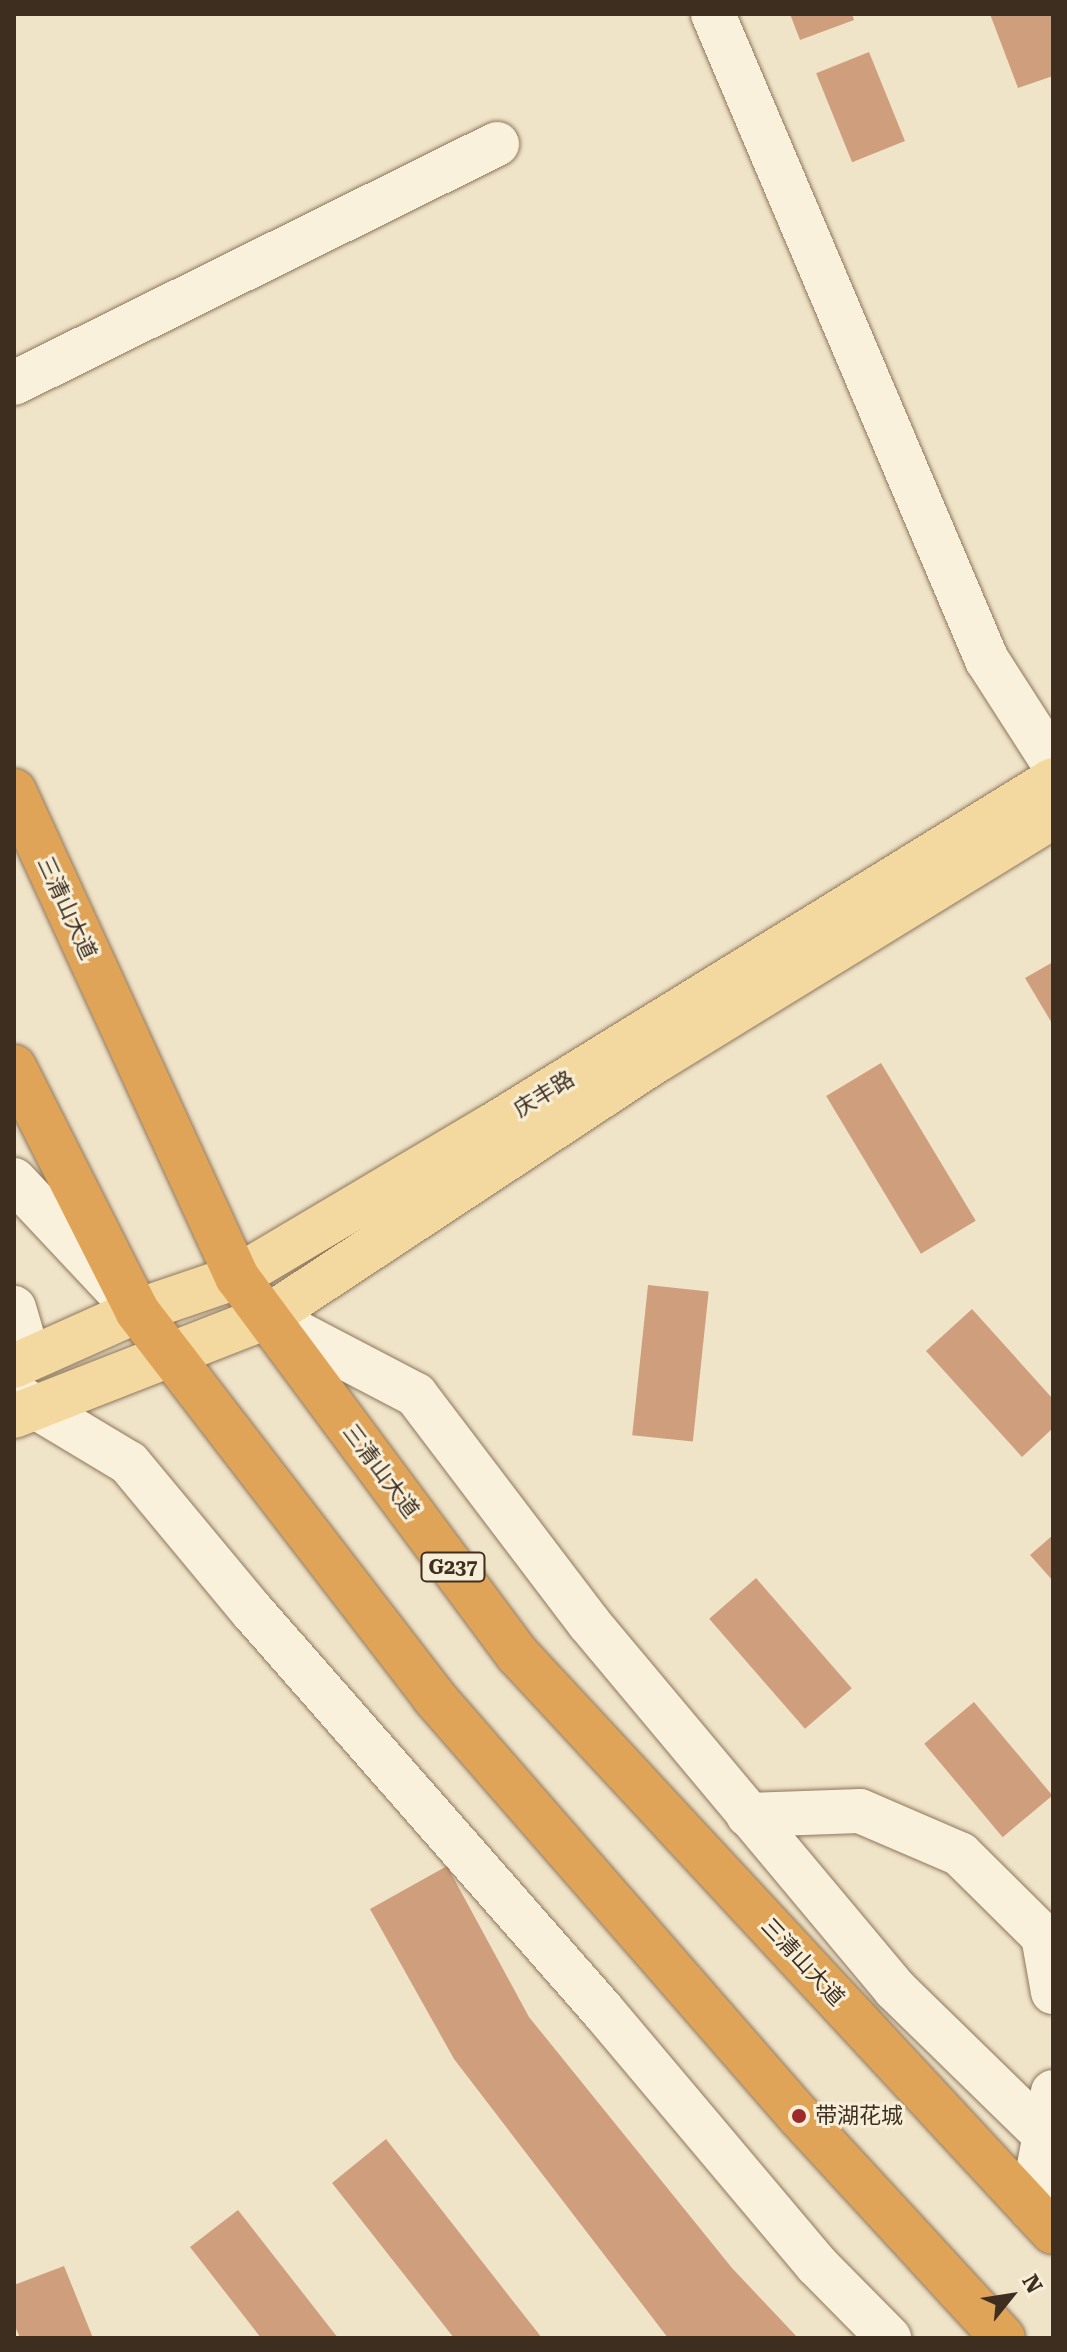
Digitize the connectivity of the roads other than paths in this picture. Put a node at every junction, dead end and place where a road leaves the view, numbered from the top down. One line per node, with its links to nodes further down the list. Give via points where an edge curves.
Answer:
1 (713, 14): 4 (street, via 987,660)
2 (497, 144): 3 (street)
3 (14, 383)
4 (1053, 763)
5 (1053, 780): 10 (main road, 庆丰路)
6 (14, 791): 10 (highway, 三清山大道 / G237)
7 (1053, 817): 13 (main road, via 659,1059)
8 (14, 1067): 12 (highway)
9 (14, 1180): 12 (street)
10 (237, 1277): 12 (main road, 庆丰路); 13 (highway, 三清山大道 / G237)
11 (14, 1308): 15 (street)
12 (137, 1311): 14 (highway); 15 (main road, 庆丰路)
13 (267, 1317): 14 (main road); 16 (street, via 416,1395 589,1623); 19 (highway, 三清山大道 / G237, via 517,1654)
14 (170, 1355): 15 (main road); 21 (highway, via 433,1696 799,2116)
15 (21, 1388): 20 (street, via 129,1463 817,2265)
16 (748, 1815): 17 (street, via 860,1811 960,1854 1043,1936); 18 (street, via 895,1989)
17 (1053, 1992)
18 (1051, 2123): 19 (street)
19 (1042, 2220)
20 (889, 2338)
21 (1003, 2338)

